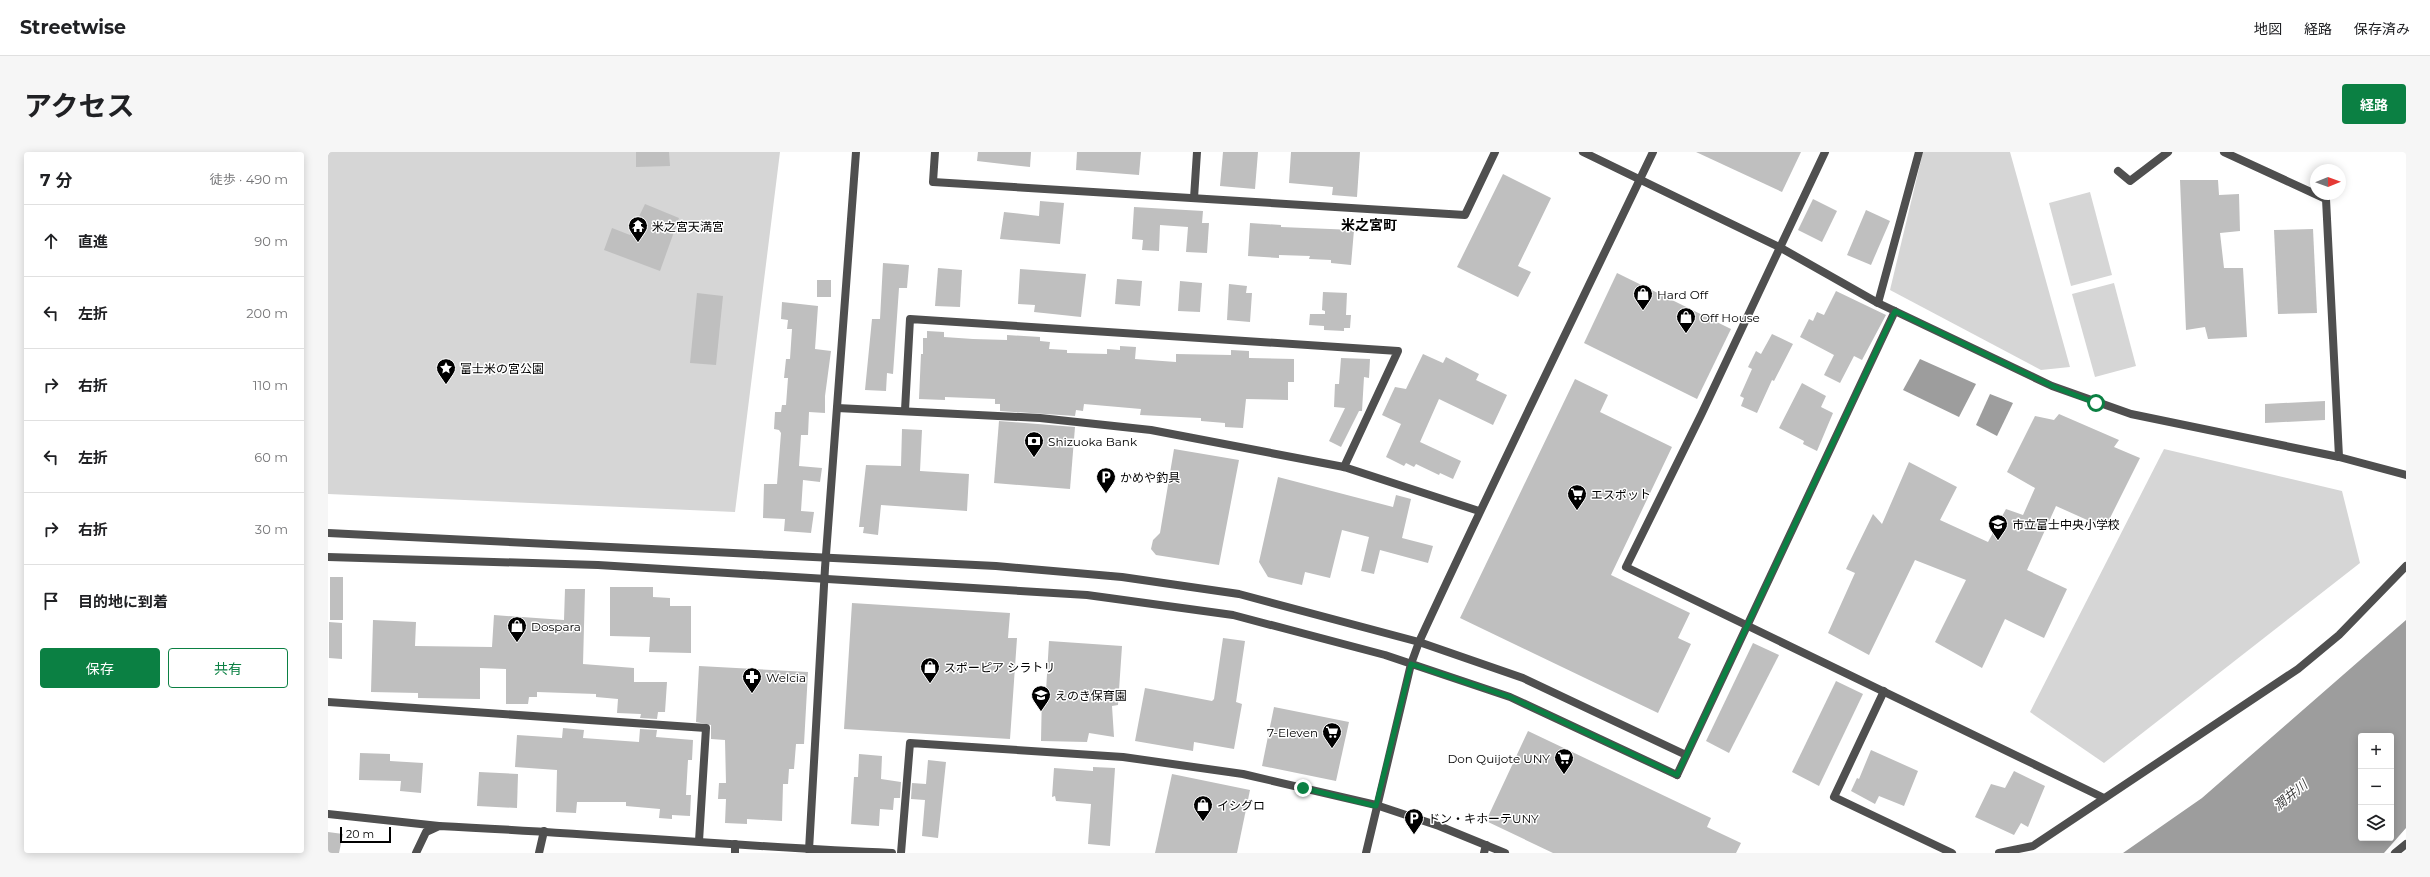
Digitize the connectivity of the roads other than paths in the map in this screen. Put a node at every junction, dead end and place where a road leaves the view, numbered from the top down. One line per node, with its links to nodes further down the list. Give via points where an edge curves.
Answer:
1 (856, 152): 17 (street)
2 (935, 152): 13 (street, via 933,182)
3 (1197, 152): 13 (street)
4 (1496, 152): 13 (street, via 1465,215)
5 (1583, 152): 12 (street)
6 (1653, 152): 12 (street)
7 (1825, 152): 14 (street)
8 (1919, 152): 15 (street)
9 (2168, 152): 11 (street, via 2130,181)
10 (2224, 152): 19 (street, via 2326,199)
11 (2118, 171)
12 (1640, 179): 14 (street); 22 (street, via 1562,345)
13 (1194, 198)
14 (1781, 248): 15 (street); 28 (street, via 1626,567)
15 (1878, 303): 16 (street)
16 (1895, 311): 19 (street, via 2052,386 2096,403 2132,414); 28 (street)
17 (838, 408): 18 (street); 25 (street)
18 (905, 410): 20 (street, via 1040,418 1151,430); 20 (street, via 910,319 1398,351)
19 (2339, 457): 21 (street)
20 (1344, 467): 22 (street)
21 (2406, 475)
22 (1479, 511): 29 (street)
23 (328, 533): 25 (street)
24 (328, 557): 27 (street, via 598,566)
25 (826, 557): 27 (street); 29 (street, via 996,566 1130,578 1239,594)
26 (2406, 566): 34 (street, via 2339,635 2298,668)
27 (824, 578): 30 (street, via 1143,601 1233,615); 43 (street)
28 (1746, 626): 31 (street); 33 (street)
29 (1419, 642): 30 (street); 33 (street, via 1523,678)
30 (1411, 664): 33 (street, via 1510,697 1677,775); 35 (street)
31 (1884, 691): 34 (street); 51 (street, via 1834,796)
32 (328, 702): 39 (street, via 706,728)
33 (1686, 755)
34 (2104, 798): 52 (street, via 2033,846)
35 (1376, 806): 42 (street, via 1439,826); 48 (street, via 1243,774 1188,765 1124,757 910,743); 49 (street)
36 (328, 814): 37 (street)
37 (439, 826): 38 (street); 44 (street, via 426,832)
38 (544, 831): 39 (street); 45 (street)
39 (699, 841): 40 (street)
40 (735, 844): 43 (street); 46 (street)
41 (2406, 844): 53 (street)
42 (1485, 849): 50 (street)
43 (810, 850): 47 (street)
44 (416, 853)
45 (539, 853)
46 (735, 853)
47 (892, 853)
48 (901, 853)
49 (1366, 853)
50 (1505, 853)
51 (1952, 853)
52 (1999, 853)
53 (2395, 853)

